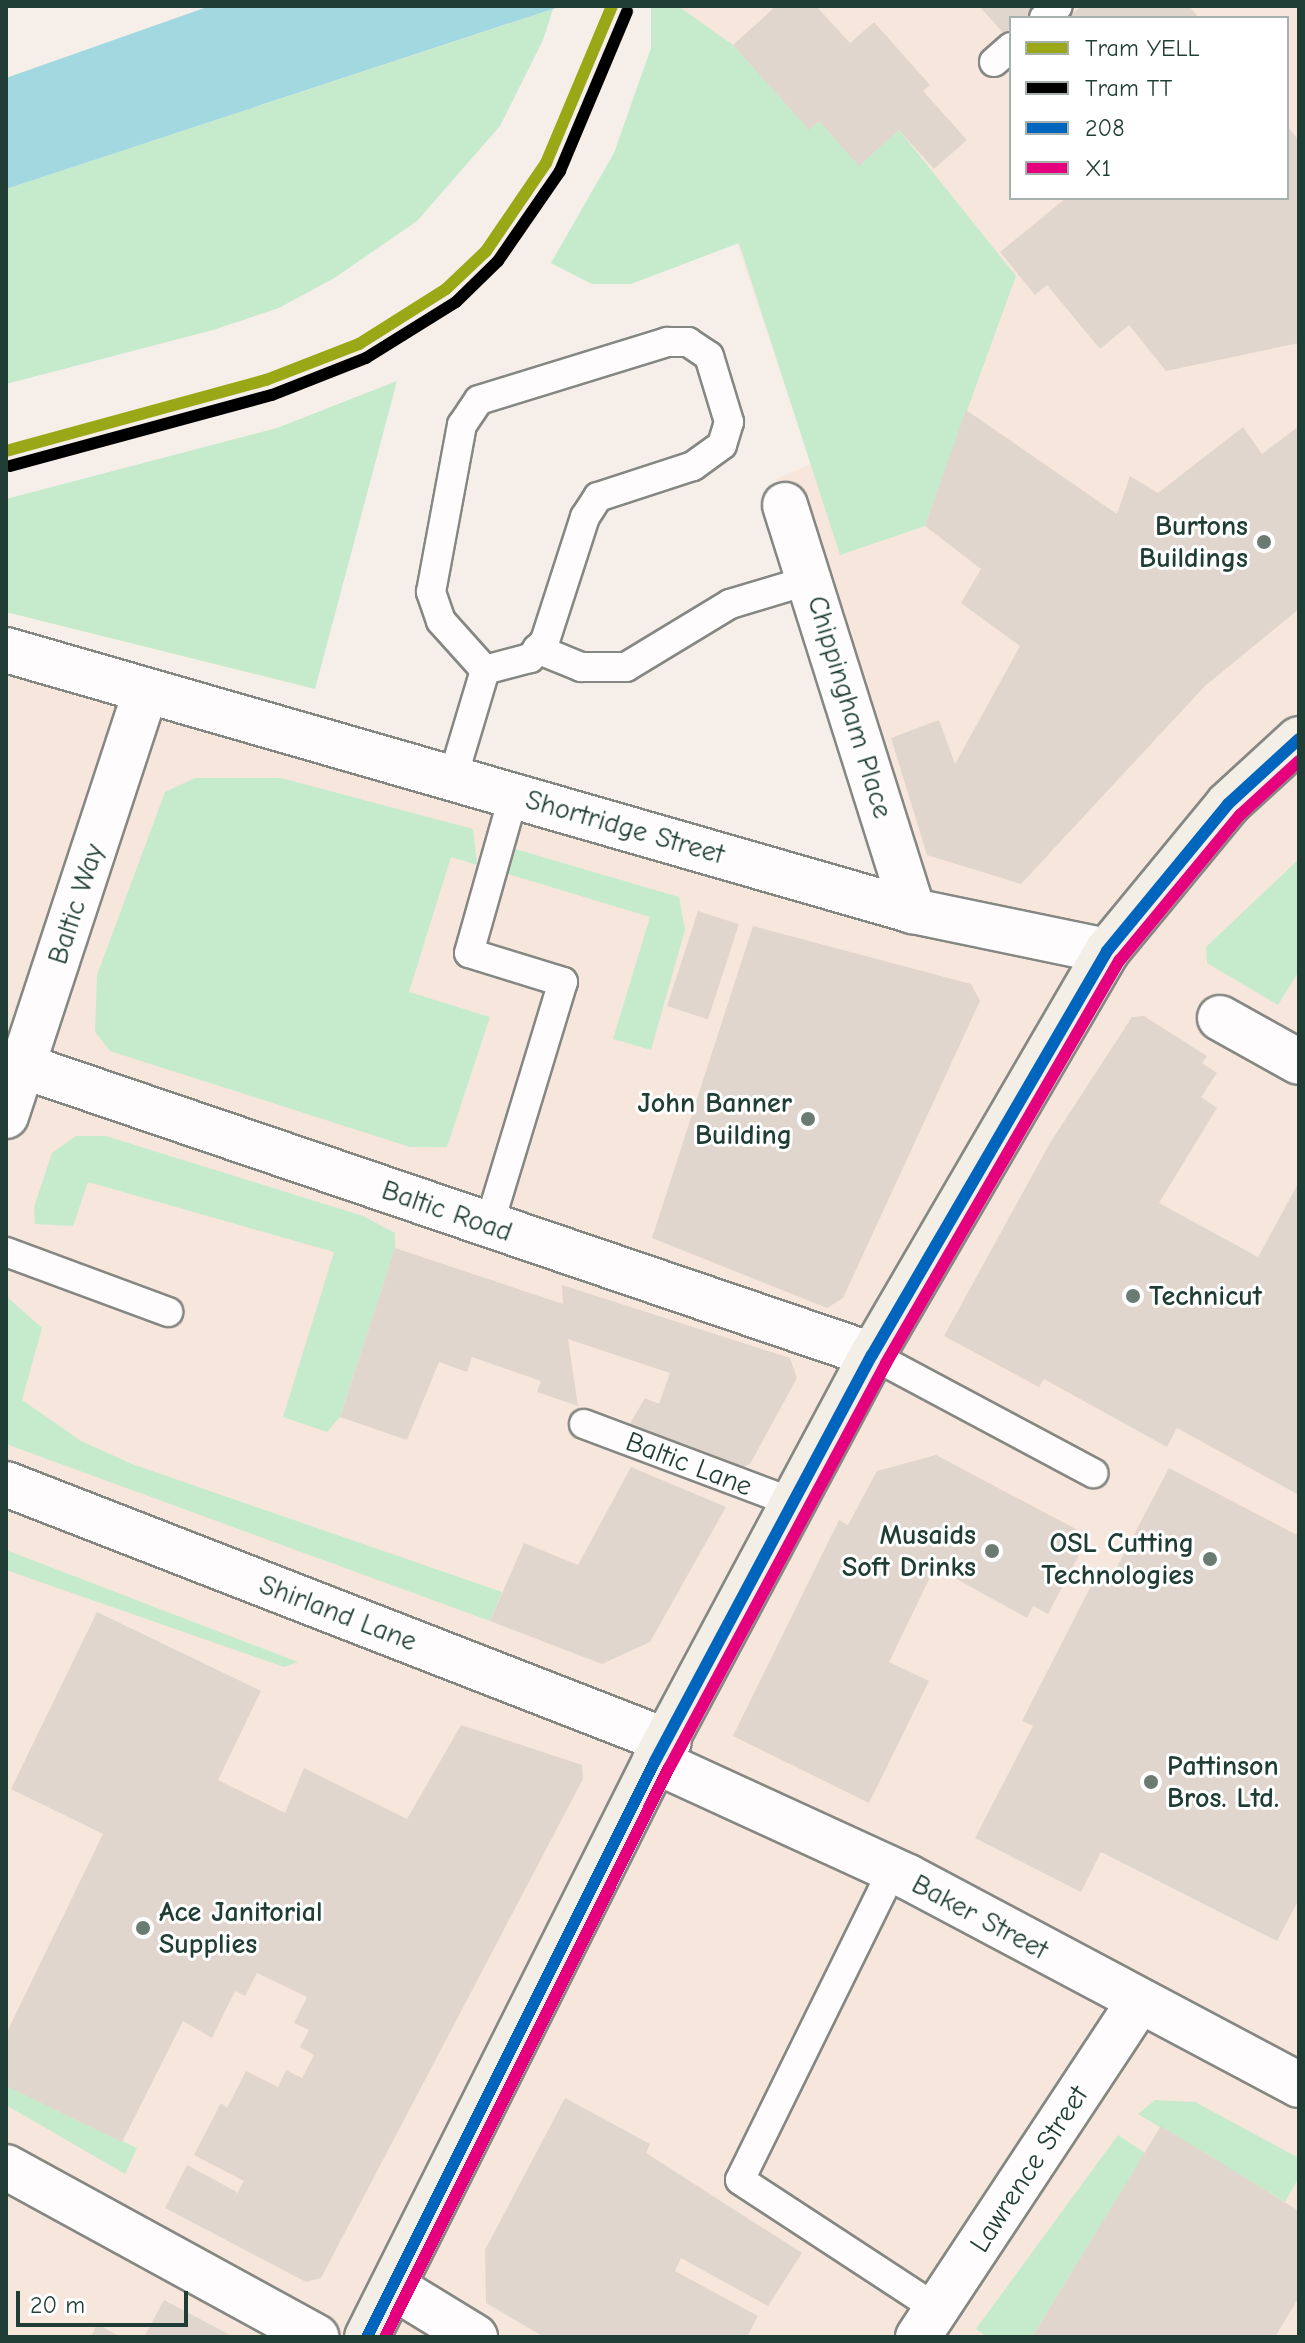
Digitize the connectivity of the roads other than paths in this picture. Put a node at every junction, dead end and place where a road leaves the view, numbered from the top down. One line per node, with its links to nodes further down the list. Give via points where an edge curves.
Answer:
1 (785, 505): 2 (street, Chippingham Place)
2 (810, 580): 3 (lane, via 730,604 626,667 581,667); 10 (street, Chippingham Place)
3 (537, 649): 5 (lane, via 530,658); 5 (lane, via 545,641 585,517 598,497 693,466 722,445 729,422 709,356 688,342 667,342 479,400 462,425 431,592 441,621)
4 (6, 650): 6 (street, Shortridge Street)
5 (485, 670): 8 (lane)
6 (146, 691): 8 (street, Shortridge Street); 14 (street, Baltic Way)
7 (1299, 739): 11 (main road, via 1228,804)
8 (453, 777): 9 (street, Shortridge Street)
9 (514, 794): 10 (street, Shortridge Street); 15 (lane, via 469,953 563,982)
10 (913, 911): 11 (street, Shortridge Street)
11 (1107, 951): 18 (main road)
12 (1220, 1018): 13 (street)
13 (1299, 1062)
14 (13, 1087): 15 (street, Baltic Road)
15 (489, 1225): 18 (street, Baltic Road)
16 (6, 1252): 17 (lane)
17 (168, 1312)
18 (872, 1355): 20 (lane); 22 (main road)
19 (584, 1424): 22 (lane, Baltic Lane)
20 (1093, 1473)
21 (6, 1484): 23 (street, Shirland Lane)
22 (794, 1503): 23 (main road)
23 (662, 1751): 24 (street, Baker Street); 28 (main road)
24 (892, 1871): 25 (street, Baker Street); 29 (lane, via 740,2180)
25 (1139, 2002): 26 (street, Baker Street); 29 (street, Lawrence Street)
26 (1299, 2085)
27 (6, 2167): 30 (street)
28 (395, 2288): 31 (main road); 32 (street)
29 (927, 2323)
30 (316, 2337)
31 (367, 2337)
32 (475, 2337)

